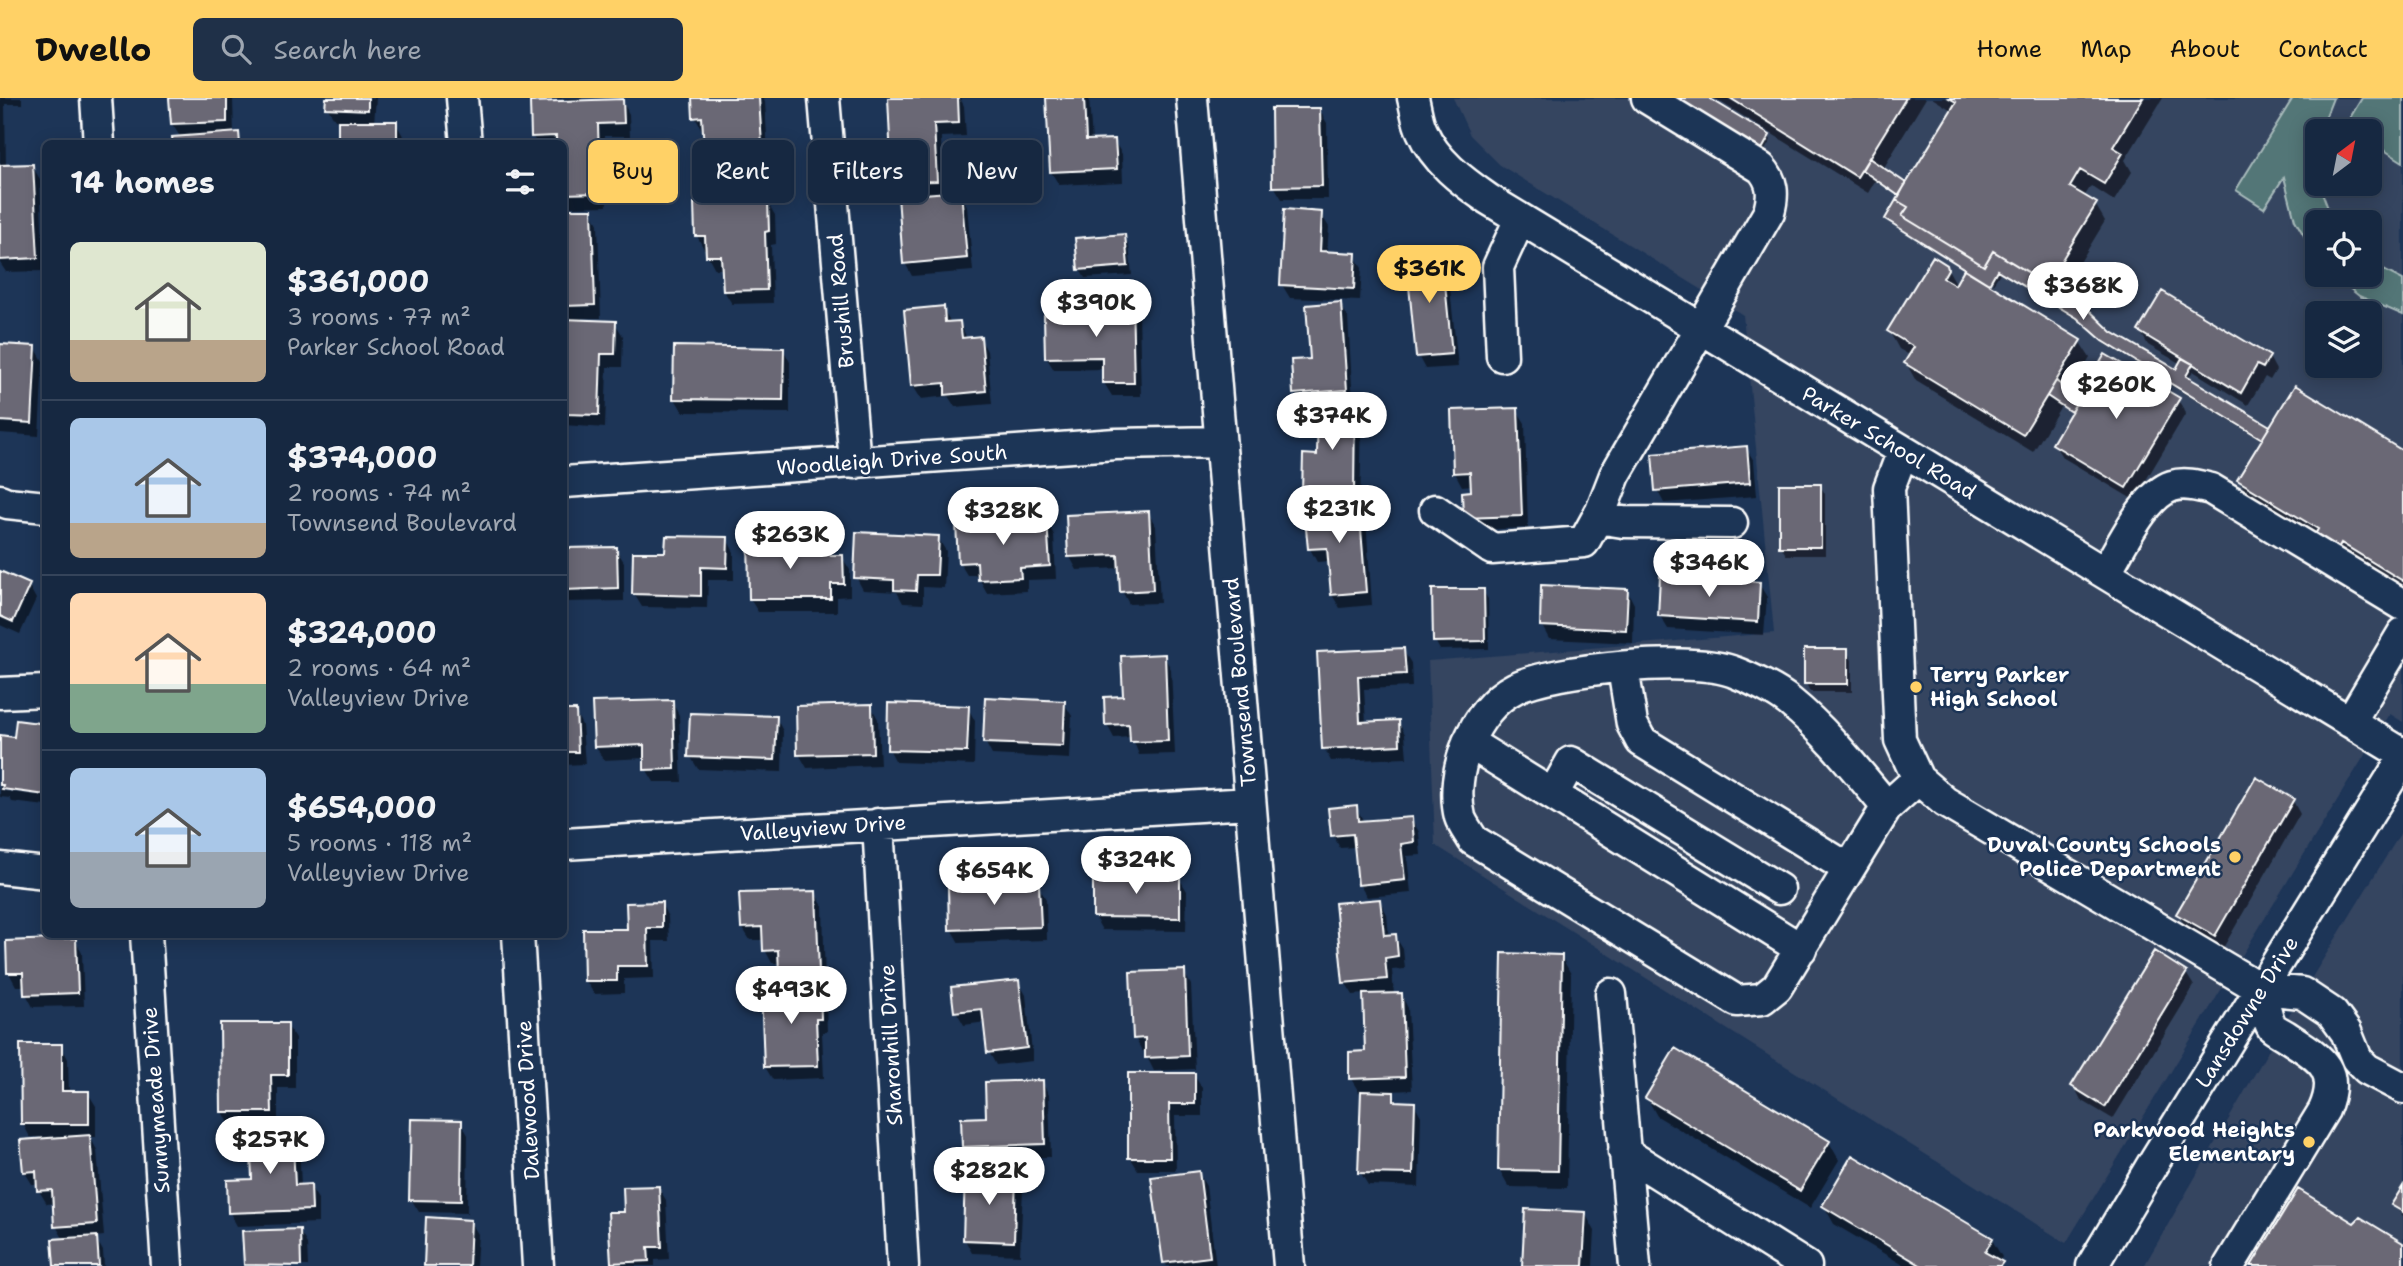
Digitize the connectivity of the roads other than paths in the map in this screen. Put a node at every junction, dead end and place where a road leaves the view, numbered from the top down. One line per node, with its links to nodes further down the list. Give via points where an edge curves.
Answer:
1 (96, 98): 7 (street)
2 (462, 98): 8 (street)
3 (824, 98): 14 (street, Brushill Road)
4 (1192, 98): 12 (street, Townsend Boulevard)
5 (1413, 98): 9 (street, Parker School Road, via 1421,130 1436,154 1458,178)
6 (1647, 98): 10 (street, via 1760,167 1772,184 1769,212)
7 (99, 140)
8 (466, 140)
9 (1520, 219): 10 (street, Parker School Road); 11 (street, via 1498,267)
10 (1700, 328): 13 (street, Parker School Road); 19 (street, via 1615,475)
11 (1502, 356)
12 (1220, 442): 14 (street, Woodleigh Drive South, via 1116,444); 32 (street, Townsend Boulevard)
13 (1903, 451): 21 (street, Parker School Road); 30 (street, via 1889,488 1900,740)
14 (855, 463): 15 (street, Woodleigh Drive South)
15 (567, 482)
16 (0, 500): 17 (street)
17 (42, 507)
18 (1435, 510): 19 (street, via 1492,549 1584,542)
19 (1598, 518): 20 (street)
20 (1732, 523)
21 (2105, 573): 22 (street, via 2154,498 2172,486 2191,485 2211,489); 27 (street, Parker School Road)
22 (2403, 605)
23 (2403, 633): 27 (street)
24 (1623, 668): 28 (street, via 1554,676 1514,689 1488,710); 33 (street, via 1675,663 1731,670 1777,694 1835,745); 38 (street, via 1632,724 1641,741)
25 (42, 691): 26 (street)
26 (0, 693)
27 (2350, 722): 29 (street, Parker School Road)
28 (1468, 741): 31 (street); 44 (street, via 1458,775 1460,818 1473,840 1737,1001 1762,999 1777,987)
29 (2403, 757): 45 (street, Lansdowne Drive)
30 (1918, 779): 33 (street); 45 (street, via 1945,802)
31 (1553, 794): 36 (street, via 1572,762); 41 (street)
32 (1250, 803): 34 (street, Valleyview Drive); 52 (street, Townsend Boulevard)
33 (1887, 807): 38 (street)
34 (878, 824): 35 (street, Valleyview Drive); 51 (street, Sharonhill Drive)
35 (567, 844)
36 (1732, 861): 40 (street); 41 (street)
37 (0, 868): 39 (street)
38 (1849, 869): 44 (street)
39 (42, 873)
40 (1779, 889)
41 (1713, 894): 44 (street)
42 (146, 938): 49 (street, Sunnymeade Drive)
43 (518, 938): 50 (street, Dalewood Drive)
44 (1801, 949)
45 (2261, 989): 47 (street, via 2302,993 2332,1013 2357,1059); 55 (street, Lansdowne Drive); 56 (street, via 2272,1027 2324,1065 2332,1092)
46 (1611, 994): 48 (street)
47 (2403, 1088)
48 (1624, 1152): 53 (street); 54 (street)
49 (167, 1266)
50 (538, 1266)
51 (903, 1266)
52 (1289, 1266)
53 (1635, 1266)
54 (1806, 1266)
55 (2092, 1266)
56 (2229, 1266)

